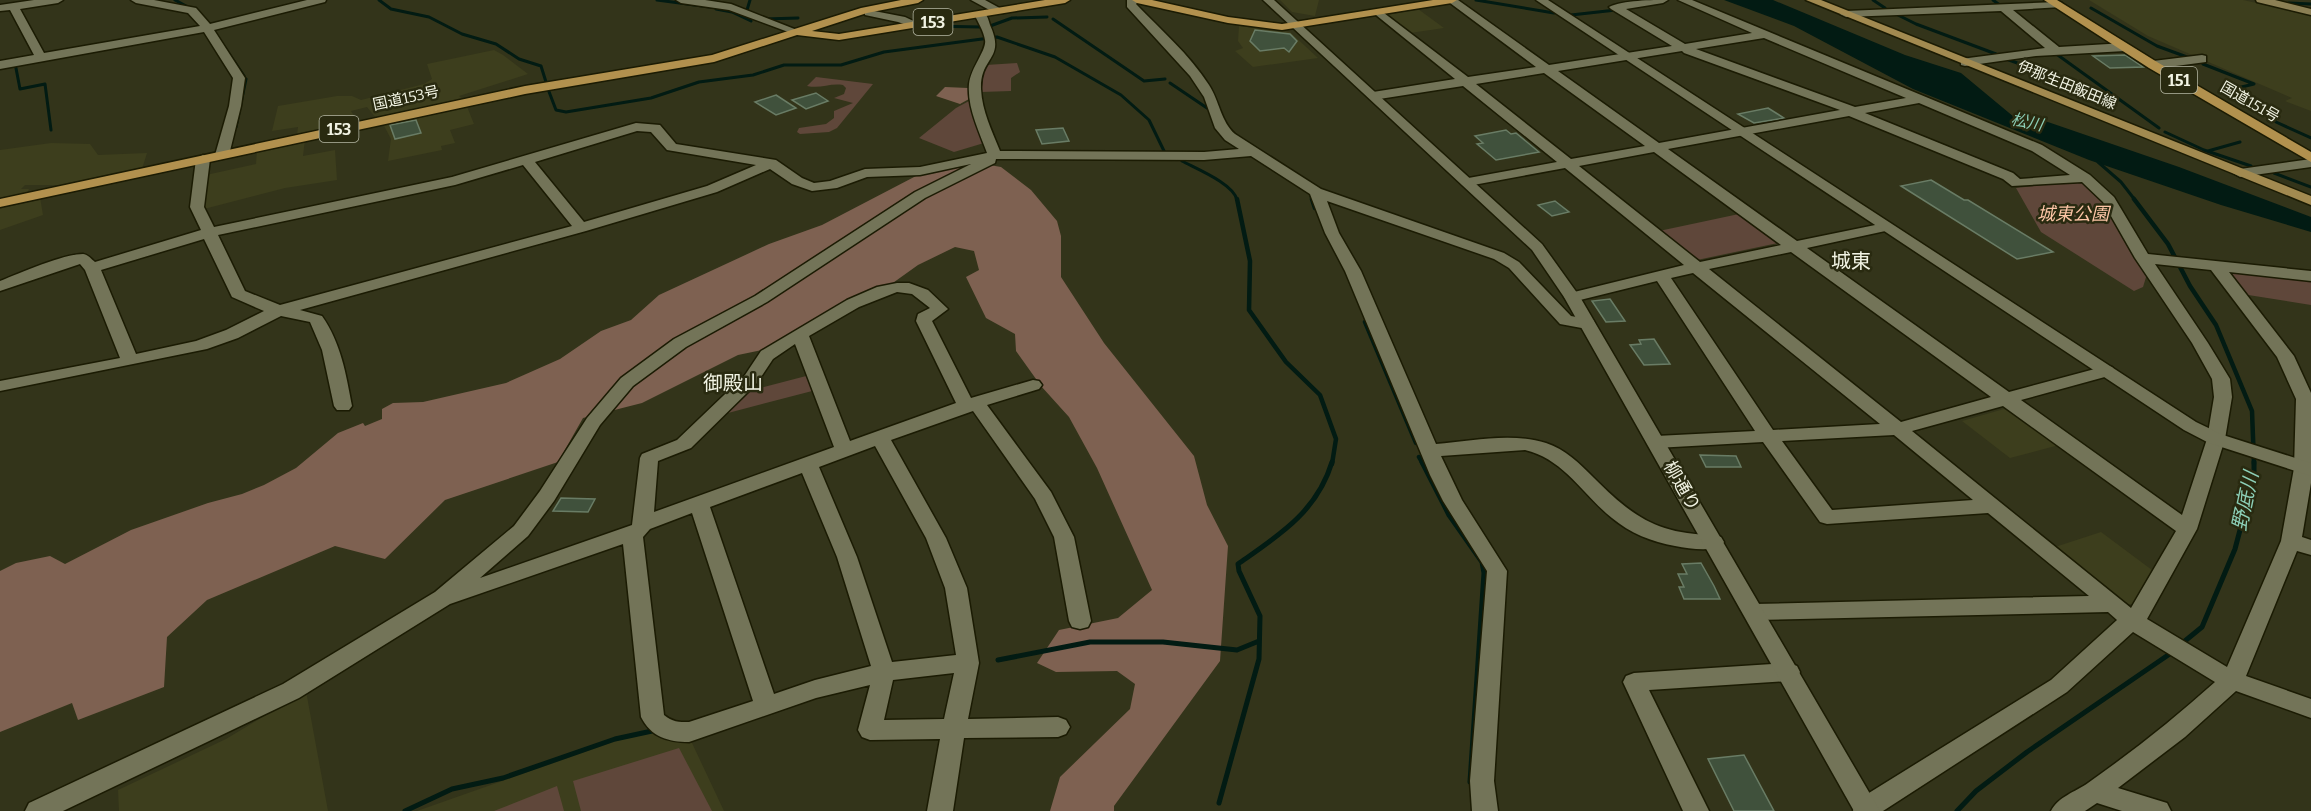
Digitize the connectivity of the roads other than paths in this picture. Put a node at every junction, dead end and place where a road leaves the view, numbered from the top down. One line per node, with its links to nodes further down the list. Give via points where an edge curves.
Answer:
1 (58, 0): 19 (street)
2 (136, 0): 33 (street, via 192,10)
3 (321, 0): 33 (street)
4 (681, 0): 30 (street)
5 (756, 0): 30 (street)
6 (885, 0): 34 (highway, 国道153号 / 153, via 820,18)
7 (918, 0): 34 (highway, 国道153号 / 153, via 865,10)
8 (976, 0): 24 (street)
9 (1065, 0): 24 (highway, 国道153号 / 153)
10 (1136, 0): 32 (highway, via 1243,23); 52 (street, via 1131,5 1208,92 1222,132)
11 (1268, 0): 32 (street, 柳通り)
12 (1451, 0): 27 (highway); 45 (street)
13 (1541, 0): 39 (street)
14 (1663, 0): 37 (street, via 1615,7)
15 (1683, 0): 35 (street)
16 (1810, 0): 29 (main road, 伊那生田飯田線)
17 (1929, 0): 23 (street)
18 (2261, 0): 25 (main road)
19 (20, 3): 21 (street); 40 (street)
20 (2054, 3): 22 (street); 36 (highway, 国道151号 / 151)
21 (0, 8)
22 (2004, 8): 23 (street); 38 (street)
23 (1943, 10): 29 (street)
24 (999, 11): 28 (highway, 国道153号 / 153)
25 (2311, 12)
26 (868, 13): 31 (street)
27 (1380, 13): 32 (highway); 46 (street)
28 (980, 14): 31 (highway, 国道153号 / 153); 54 (street, via 990,45 976,69 976,98)
29 (1846, 14): 42 (main road, 伊那生田飯田線)
30 (752, 15): 34 (street)
31 (916, 25): 34 (highway, 国道153号 / 153, via 839,37)
32 (1296, 26): 47 (street, 柳通り)
33 (206, 27): 40 (street); 53 (street, via 239,78)
34 (795, 31): 53 (highway, 国道153号 / 153, via 729,55 537,87)
35 (1765, 34): 37 (street); 48 (street)
36 (2125, 47): 38 (street); 44 (highway, 国道151号 / 151)
37 (1678, 48): 39 (street); 49 (street)
38 (2056, 51): 42 (street)
39 (1625, 56): 45 (street); 50 (street)
40 (40, 58): 43 (street)
41 (2202, 60): 44 (street)
42 (1965, 62): 61 (main road, 伊那生田飯田線)
43 (0, 65)
44 (2153, 65): 55 (highway, 国道151号 / 151)
45 (1547, 69): 46 (street); 51 (street)
46 (1466, 82): 47 (street); 60 (street)
47 (1373, 96): 63 (street, 柳通り)
48 (1921, 99): 49 (street); 62 (street, via 2037,148)
49 (1851, 112): 50 (street); 62 (street, via 2017,183)
50 (1743, 133): 51 (street); 67 (street)
51 (1657, 148): 60 (street); 70 (street)
52 (1252, 152): 54 (street, via 1204,156); 64 (street)
53 (222, 154): 56 (highway, 国道153号 / 153)
54 (995, 155): 58 (street, via 920,171 865,172 822,187 803,185); 105 (street, via 974,170 920,195 746,309 680,343 627,382 593,422 525,527)
55 (2311, 158)
56 (203, 159): 66 (highway, 国道153号 / 153); 69 (street, via 197,207)
57 (526, 160): 58 (street, via 650,126 672,147); 68 (street); 69 (street, via 455,181)
58 (771, 163): 68 (street, via 711,189)
59 (2311, 163): 61 (street)
60 (1567, 165): 63 (street); 73 (street)
61 (2240, 173): 65 (main road, 伊那生田飯田線)
62 (2085, 178): 71 (street, via 2109,200)
63 (1468, 182): 78 (street, 柳通り, via 1537,247)
64 (1316, 192): 80 (street, via 1499,256 1514,265 1566,320); 96 (street)
65 (2311, 201)
66 (0, 203)
67 (1885, 227): 70 (street); 83 (street)
68 (581, 228): 79 (street)
69 (208, 233): 74 (street); 79 (street, via 238,294)
70 (1793, 246): 73 (street); 86 (street)
71 (2150, 259): 72 (street); 93 (street, via 2221,379)
72 (2211, 265): 76 (street); 87 (street, via 2285,356)
73 (1697, 267): 75 (street); 90 (street)
74 (92, 268): 77 (street, via 83,259); 82 (street)
75 (1661, 275): 78 (street); 91 (street)
76 (2311, 276)
77 (0, 286)
78 (1572, 297): 80 (street, 柳通り)
79 (278, 311): 82 (street, via 201,345); 89 (street, via 316,319 333,354)
80 (1587, 324): 94 (street, 柳通り)
81 (800, 334): 88 (street, via 883,291 901,287 916,290 940,309 924,317 924,321); 95 (street); 101 (street, via 766,355 751,379 684,444 649,458)
82 (130, 361): 85 (street)
83 (2106, 371): 86 (street); 93 (street, via 2190,426)
84 (1033, 385): 88 (street)
85 (0, 386)
86 (2005, 399): 90 (street); 102 (street)
87 (2308, 400): 98 (street)
88 (972, 404): 92 (street); 108 (street, via 1044,497 1064,537)
89 (343, 406)
90 (1898, 429): 91 (street); 100 (street)
91 (1767, 434): 94 (street); 100 (street, via 1827,517)
92 (880, 437): 95 (street); 110 (street, via 936,538 956,588)
93 (2222, 441): 98 (street); 102 (street)
94 (1656, 442): 103 (street, 柳通り)
95 (844, 450): 97 (street)
96 (1431, 450): 103 (street, via 1538,446 1558,455 1628,520 1645,530 1680,541); 122 (street, via 1453,501 1497,570 1482,780)
97 (808, 464): 99 (street); 111 (street, via 847,557)
98 (2300, 466): 104 (street)
99 (699, 504): 101 (street); 114 (street)
100 (1992, 506): 106 (street)
101 (638, 529): 105 (street); 114 (street, via 653,717 659,726 671,732 689,732)
102 (2187, 530): 109 (street, via 2144,610)
103 (1714, 542): 107 (street, 柳通り)
104 (2301, 545): 113 (street)
105 (443, 598): 120 (street, via 291,691)
106 (2113, 604): 107 (street); 109 (street)
107 (1754, 612): 112 (street, 柳通り)
108 (1080, 621)
109 (2140, 626): 113 (street); 119 (street, via 2059,686)
110 (968, 663): 111 (street); 117 (street)
111 (884, 672): 114 (street); 117 (street, via 870,730)
112 (1789, 672): 119 (street, 柳通り); 123 (street, via 1634,682)
113 (2226, 676): 115 (street); 118 (street, via 2177,730)
114 (766, 705)
115 (2311, 709)
116 (1058, 727): 117 (street)
117 (954, 728): 121 (street)
118 (2095, 792): 124 (street); 125 (street)
119 (1866, 810)
120 (38, 811)
121 (940, 811)
122 (1485, 811)
123 (1696, 811)
124 (2064, 811)
125 (2158, 811)

